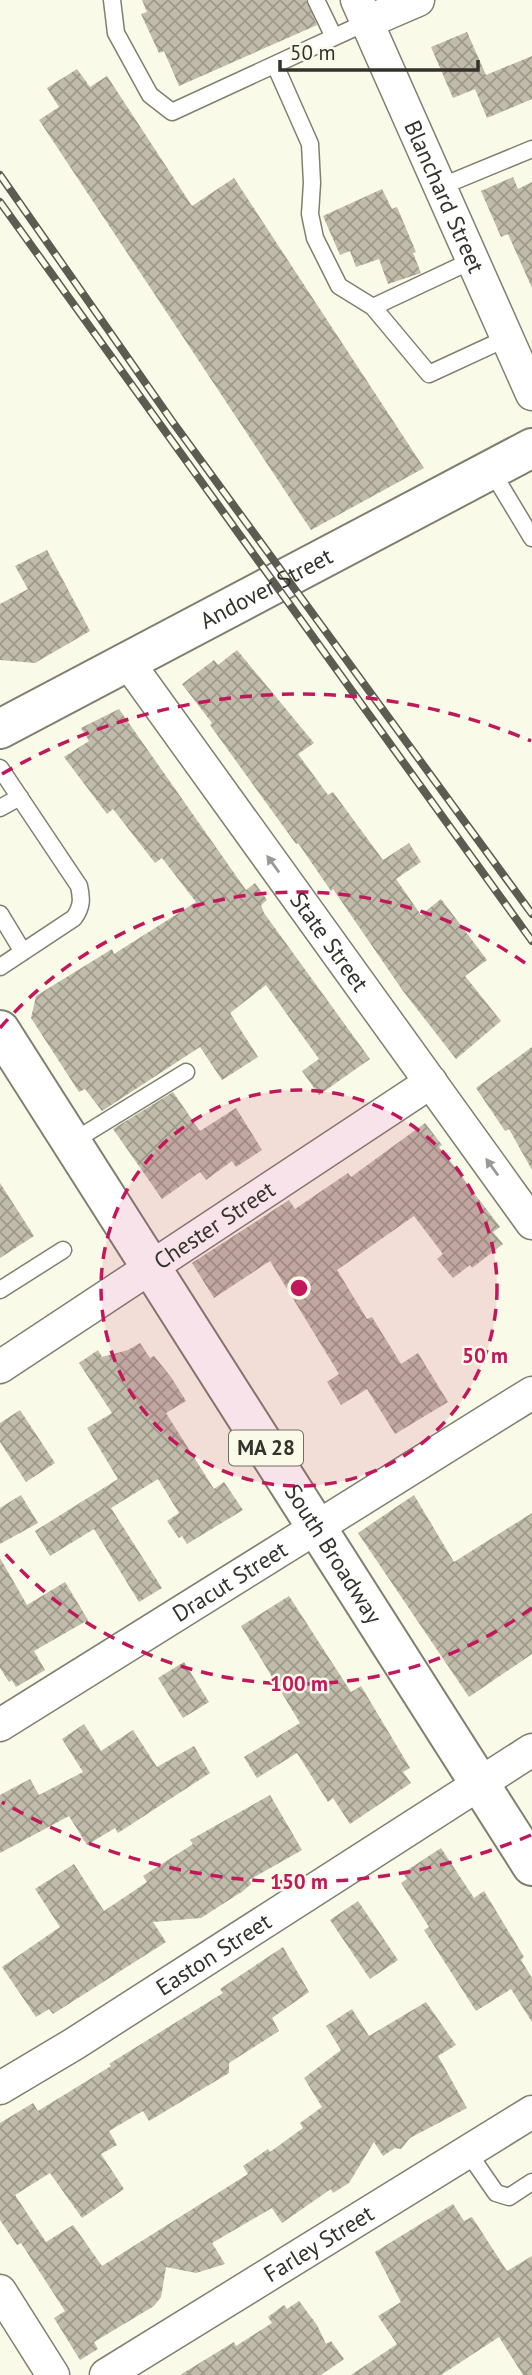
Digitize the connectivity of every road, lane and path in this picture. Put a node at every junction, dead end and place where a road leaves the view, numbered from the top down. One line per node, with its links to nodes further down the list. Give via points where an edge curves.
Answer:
1 (112, 0): 6 (lane, via 116,33 150,95 172,112)
2 (316, 0): 5 (lane)
3 (418, 0): 4 (street)
4 (362, 11): 5 (lane); 8 (street, Blanchard Street)
5 (334, 37): 6 (lane)
6 (275, 65): 10 (lane, via 310,144 314,238 339,286)
7 (532, 149): 8 (lane)
8 (440, 187): 9 (street, Blanchard Street)
9 (472, 260): 10 (lane); 11 (street, Blanchard Street)
10 (373, 307): 11 (lane, via 429,374)
11 (507, 338): 12 (street, Blanchard Street)
12 (532, 394)
13 (532, 448): 14 (main road, Andover Street)
14 (491, 470): 15 (lane); 16 (main road, Andover Street)
15 (532, 538)
16 (127, 662): 17 (main road, Andover Street); 26 (street, State Street, one-way to 16)
17 (0, 729)
18 (0, 768): 19 (lane)
19 (20, 797): 20 (lane); 22 (lane, via 79,886 81,898 74,918)
20 (0, 808)
21 (0, 914): 22 (lane)
22 (23, 952): 23 (lane)
23 (0, 967)
24 (0, 1030): 27 (main road, South Broadway / MA 28)
25 (186, 1072): 27 (lane)
26 (431, 1082): 28 (street, State Street, one-way to 26); 30 (street, Chester Street)
27 (72, 1142): 30 (main road, South Broadway / MA 28)
28 (532, 1223)
29 (63, 1250): 31 (lane)
30 (152, 1267): 32 (street, Chester Street); 34 (main road, South Broadway / MA 28)
31 (0, 1290)
32 (3, 1357)
33 (532, 1393): 34 (street, Dracut Street)
34 (315, 1526): 35 (street, Dracut Street); 37 (main road, South Broadway / MA 28)
35 (0, 1725)
36 (532, 1750): 37 (street, Easton Street)
37 (479, 1783): 38 (main road, South Broadway / MA 28); 39 (street, Easton Street)
38 (532, 1866)
39 (0, 2088)
40 (532, 2112): 41 (street, Farley Street)
41 (467, 2151): 42 (lane, via 496,2193 509,2197); 45 (street, Farley Street)
42 (532, 2182)
43 (0, 2291): 44 (street)
44 (53, 2375)
45 (106, 2375)

